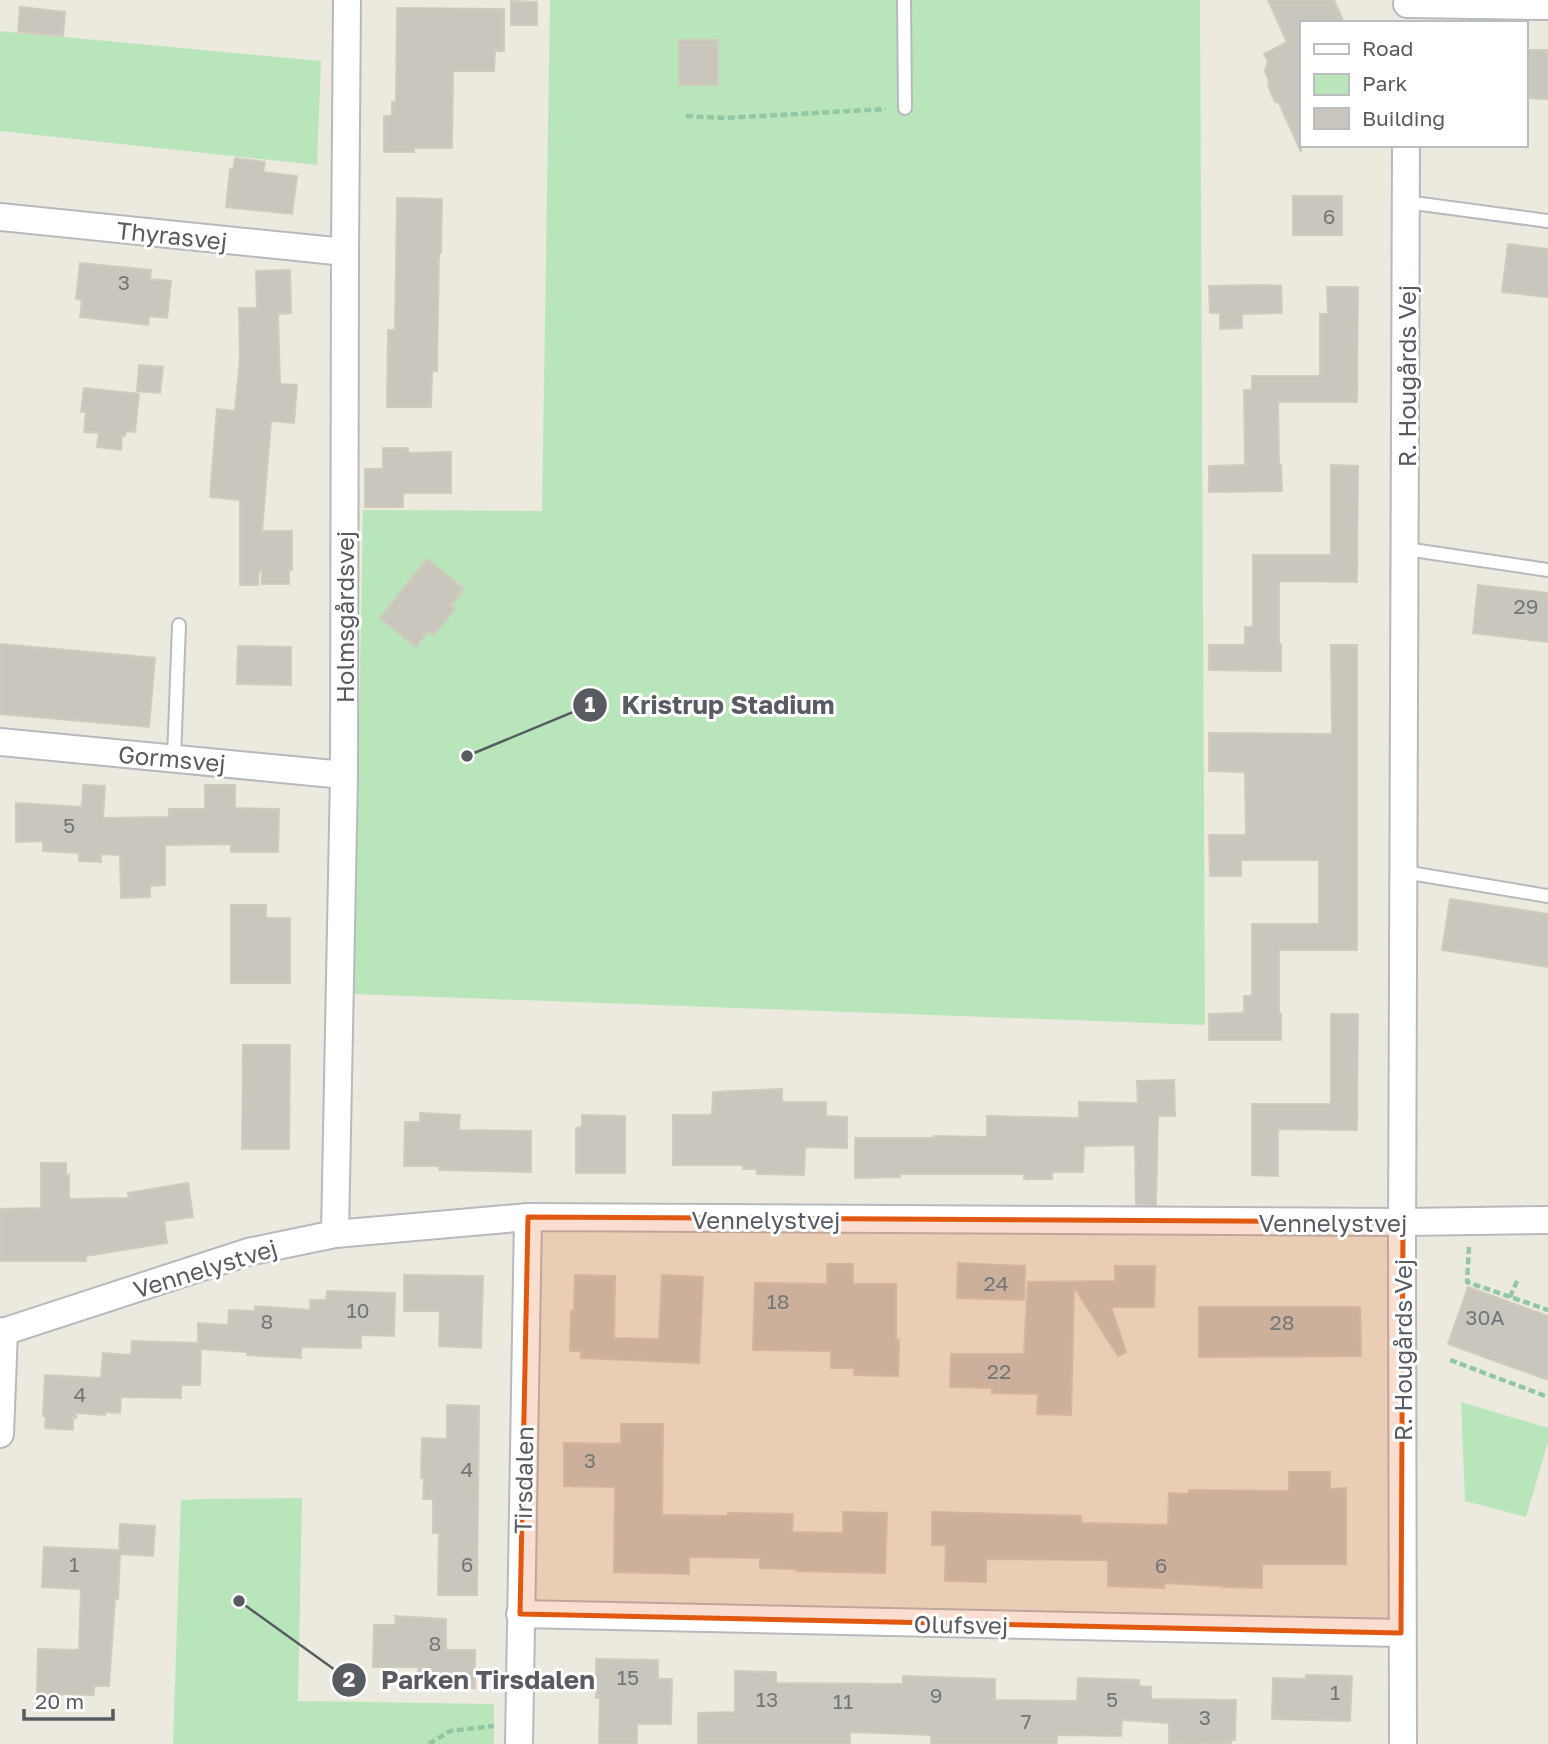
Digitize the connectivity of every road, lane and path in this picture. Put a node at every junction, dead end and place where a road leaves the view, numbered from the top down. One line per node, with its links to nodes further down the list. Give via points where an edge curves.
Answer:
1 (348, 0): 11 (street, Holmsgårdsvej)
2 (904, 0): 5 (lane)
3 (1548, 6): 4 (street)
4 (1407, 9)
5 (905, 108): 6 (path)
6 (686, 116)
7 (1406, 147): 8 (street, R. Hougårds Vej)
8 (1406, 202): 10 (lane); 12 (street, R. Hougårds Vej)
9 (0, 217): 11 (street, Thyrasvej)
10 (1548, 221)
11 (345, 252): 17 (street, Holmsgårdsvej)
12 (1406, 549): 13 (lane); 18 (street, R. Hougårds Vej)
13 (1548, 570)
14 (180, 625): 16 (lane)
15 (0, 742): 16 (street, Gormsvej)
16 (174, 758): 17 (street, Gormsvej)
17 (344, 775): 24 (street, Holmsgårdsvej)
18 (1404, 872): 19 (lane); 23 (street, R. Hougårds Vej)
19 (1548, 896)
20 (528, 1217): 23 (street, Vennelystvej); 24 (street, Vennelystvej); 32 (street, Tirsdalen)
21 (1548, 1220): 22 (street, Vennelystvej)
22 (1470, 1221): 23 (street, Vennelystvej); 26 (path, via 1467,1282)
23 (1402, 1222): 33 (street, R. Hougårds Vej)
24 (335, 1234): 28 (street, Vennelystvej, via 247,1252)
25 (1518, 1279): 26 (path)
26 (1510, 1297): 27 (path)
27 (1548, 1310)
28 (2, 1332): 31 (street)
29 (1450, 1360): 30 (path)
30 (1548, 1397)
31 (0, 1434)
32 (520, 1614): 33 (street, Olufsvej); 34 (street, Tirsdalen)
33 (1401, 1633): 36 (street, R. Hougårds Vej)
34 (519, 1736): 35 (path, via 488,1725 450,1731)
35 (429, 1744)
36 (1402, 1744)

